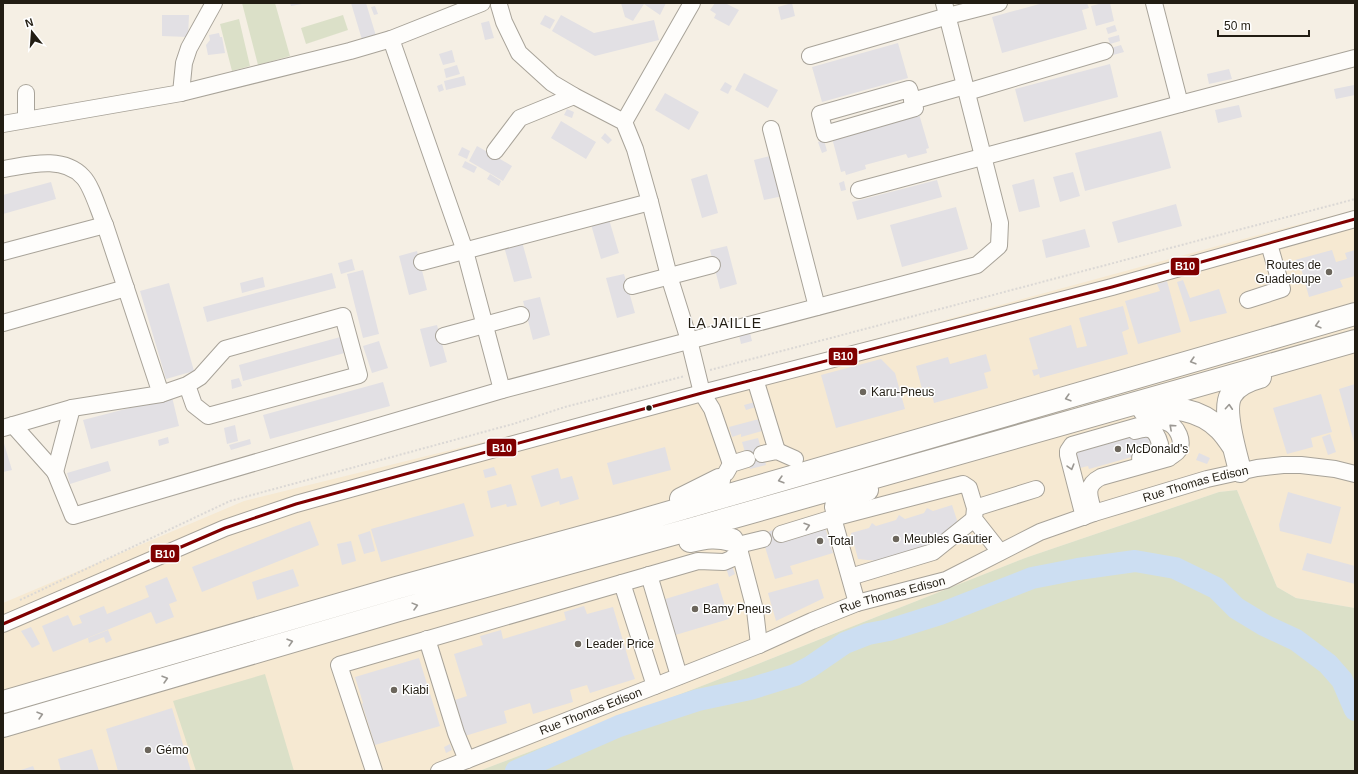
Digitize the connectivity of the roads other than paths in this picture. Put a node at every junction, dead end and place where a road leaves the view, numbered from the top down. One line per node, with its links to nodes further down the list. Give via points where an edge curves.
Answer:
1 (214, 3): 14 (street, via 189,48 184,63)
2 (481, 3): 8 (street)
3 (692, 3): 19 (street)
4 (999, 3): 7 (street)
5 (1154, 3): 17 (street)
6 (499, 4): 15 (street, via 504,22 519,53 552,82)
7 (946, 10): 10 (street); 12 (street)
8 (391, 39): 14 (street); 30 (street)
9 (1104, 52): 12 (street)
10 (810, 56)
11 (1355, 58): 17 (street)
12 (966, 89): 16 (street); 23 (street)
13 (26, 93): 18 (street)
14 (181, 93): 18 (street)
15 (574, 96): 19 (street); 22 (street, via 520,118)
16 (912, 101): 16 (street, via 909,89 820,114 825,134 915,108)
17 (1180, 104): 23 (street)
18 (26, 119): 20 (street)
19 (624, 122): 26 (street, via 635,149)
20 (3, 124)
21 (771, 129): 38 (street)
22 (495, 151)
23 (983, 157): 25 (street); 38 (street, via 1000,223 999,246 977,265)
24 (3, 169): 28 (street, via 54,162 69,167 83,177 89,186)
25 (859, 190)
26 (650, 202): 30 (street); 34 (street)
27 (1355, 219): 29 (street)
28 (105, 225): 31 (street); 36 (street)
29 (1269, 244): 37 (street, via 1282,289); 47 (street)
30 (465, 251): 32 (street); 42 (street)
31 (3, 252)
32 (422, 262)
33 (712, 265): 34 (street)
34 (669, 276): 35 (street); 44 (street)
35 (632, 286)
36 (126, 288): 41 (street); 51 (street)
37 (1248, 300)
38 (817, 306): 44 (street)
39 (1355, 314): 54 (highway, one-way to 54)
40 (521, 315): 42 (street)
41 (3, 323)
42 (485, 325): 43 (street); 49 (street)
43 (444, 336)
44 (689, 340): 49 (street); 50 (street)
45 (1355, 341): 55 (highway)
46 (1355, 349): 56 (highway, one-way to 46, via 1228,406 1231,394 1240,385)
47 (755, 379): 50 (street); 58 (street)
48 (187, 386): 48 (street, via 200,377 225,349 343,316 359,375 208,416 194,405); 51 (street)
49 (502, 390): 61 (street, via 73,516)
50 (702, 393): 62 (street, via 712,409); 78 (street, via 296,504 225,528)
51 (161, 394): 52 (street)
52 (72, 408): 53 (street); 61 (street)
53 (8, 426): 61 (street)
54 (964, 427): 58 (highway, via 810,462); 68 (highway, one-way to 68)
55 (1020, 436): 56 (highway, via 1165,408 1187,411 1203,417 1220,429); 57 (highway)
56 (1234, 446): 60 (highway)
57 (974, 449): 65 (highway, via 848,497); 73 (highway)
58 (778, 454)
59 (747, 459): 62 (street)
60 (1240, 471): 63 (street, Rue Thomas Edison, via 1301,465); 67 (street, Rue Thomas Edison)
61 (55, 472)
62 (725, 472): 68 (highway, via 686,497)
63 (1355, 474)
64 (1036, 489): 66 (street)
65 (834, 513): 66 (street, via 963,484 969,488); 69 (street, one-way to 65); 75 (street)
66 (975, 514): 72 (street); 75 (street, via 933,552)
67 (1089, 515): 67 (street, one-way to 67, via 1088,493 1096,480 1169,458 1177,452 1181,444 1179,434 1173,426 1156,421 1072,445 1068,455); 72 (street, Rue Thomas Edison, via 1040,532)
68 (622, 526): 83 (highway, via 396,588)
69 (781, 534)
70 (763, 539): 71 (street)
71 (737, 546): 73 (highway, via 720,537 707,537 613,562); 74 (street, via 731,559 724,562 698,561); 80 (street, via 755,610)
72 (1000, 552): 77 (street, Rue Thomas Edison, via 946,580)
73 (548, 569): 84 (highway, one-way to 73)
74 (649, 575): 76 (street); 81 (street)
75 (850, 577): 77 (street)
76 (622, 583): 79 (street); 82 (street)
77 (857, 603): 80 (street, Rue Thomas Edison)
78 (3, 624)
79 (427, 639): 85 (street, via 456,734); 86 (street, via 339,665)
80 (759, 645): 81 (street, Rue Thomas Edison)
81 (679, 676): 82 (street, Rue Thomas Edison)
82 (654, 686): 85 (street, Rue Thomas Edison)
83 (3, 702)
84 (3, 726)
85 (467, 760): 87 (street, Rue Thomas Edison)
86 (374, 771)
87 (439, 771)

